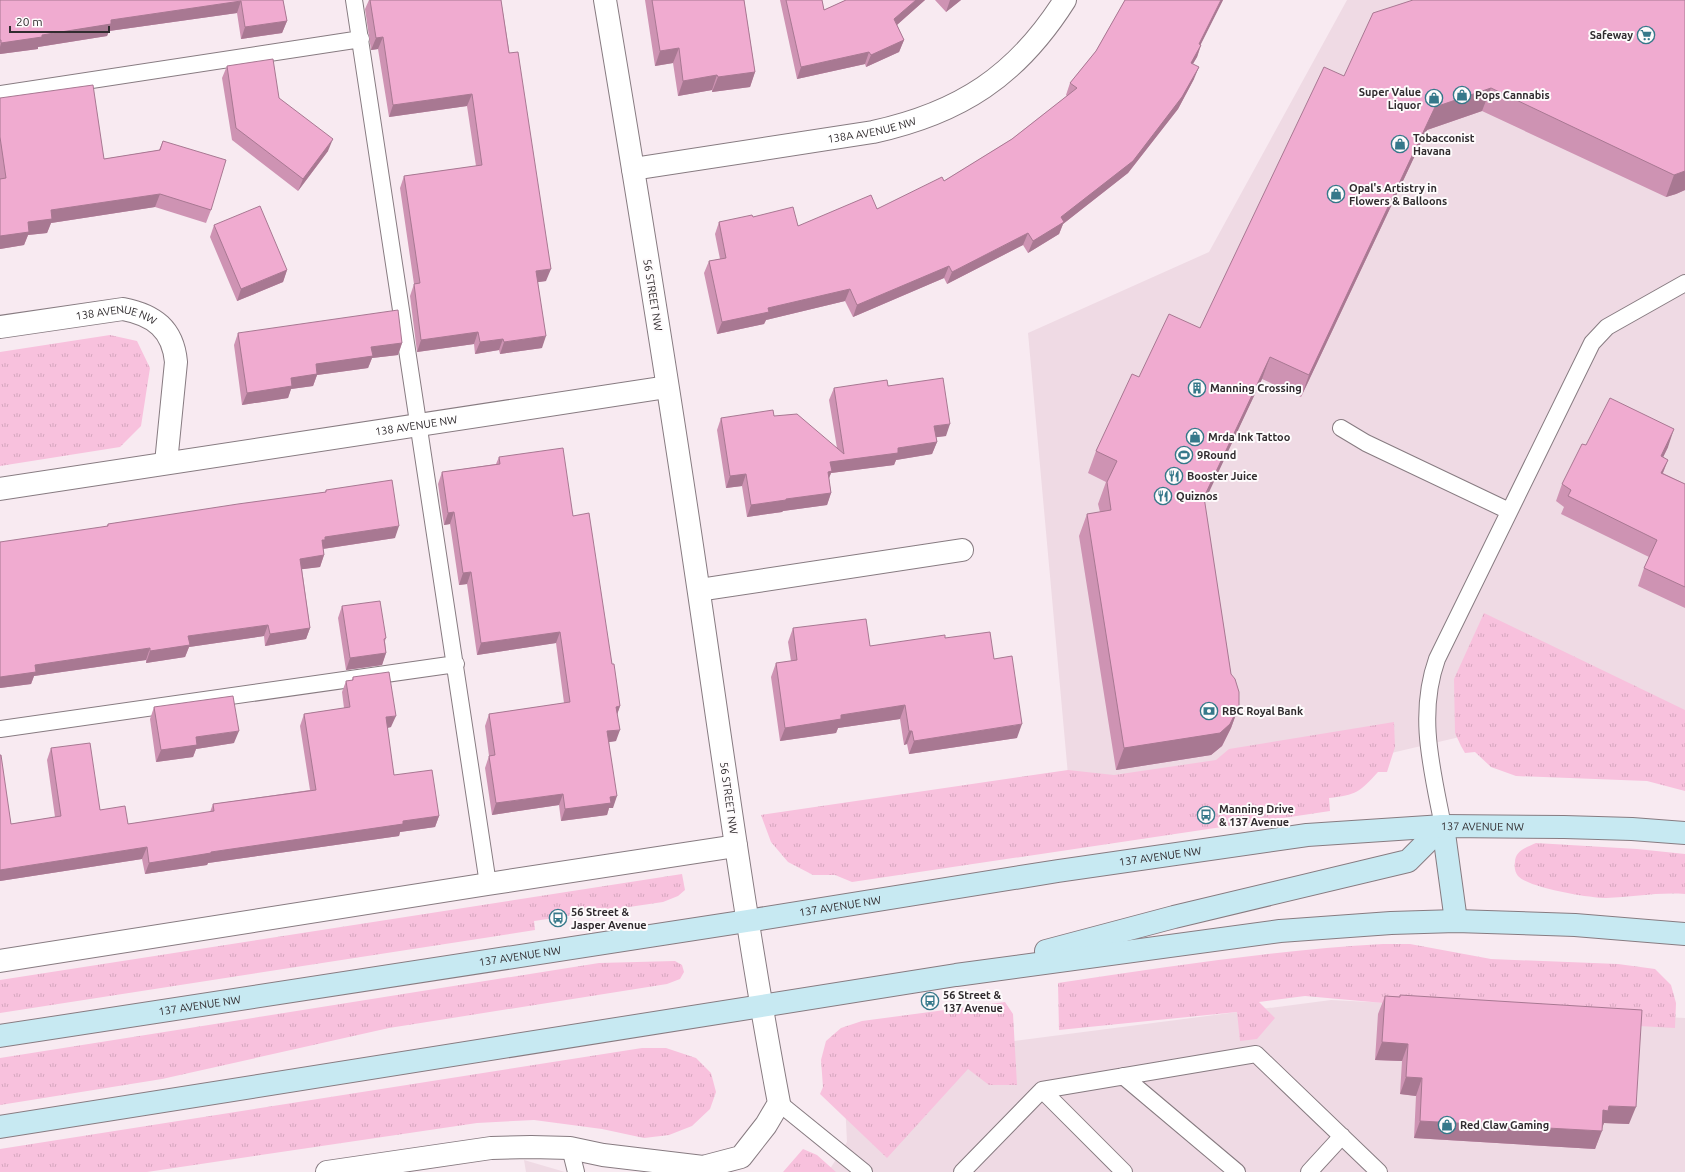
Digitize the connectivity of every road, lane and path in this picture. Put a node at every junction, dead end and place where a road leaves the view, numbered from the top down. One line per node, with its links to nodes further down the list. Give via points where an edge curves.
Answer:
1 (354, 0): 4 (lane)
2 (605, 0): 6 (street, 56 STREET NW)
3 (1065, 0): 6 (street, 138A AVENUE NW, via 1034,44 1012,65 984,88 926,117 873,132)
4 (361, 39): 5 (lane); 10 (lane)
5 (0, 94)
6 (633, 169): 9 (street, 56 STREET NW)
7 (1685, 283): 14 (lane, via 1607,327 1592,343)
8 (0, 327): 12 (street, 138 AVENUE NW, via 123,309 142,314 166,330 175,351 176,362)
9 (667, 387): 10 (street, 138 AVENUE NW); 16 (street, 56 STREET NW)
10 (420, 426): 12 (street, 138 AVENUE NW); 17 (lane)
11 (1341, 428): 14 (lane, via 1366,443)
12 (166, 463): 13 (street, 138 AVENUE NW)
13 (0, 489)
14 (1509, 511): 19 (lane, via 1432,673 1426,722)
15 (962, 550): 16 (street)
16 (699, 590): 21 (street, 56 STREET NW)
17 (456, 664): 18 (lane); 22 (lane)
18 (0, 728)
19 (1443, 826): 20 (main road, 137 AVENUE NW, via 1572,827); 23 (main road, 137 AVENUE NW, via 1307,835 1058,871); 24 (main road); 27 (main road, via 1408,861)
20 (1685, 833)
21 (736, 846): 22 (street); 23 (street, 56 STREET NW)
22 (488, 884): 26 (street)
23 (748, 921): 28 (street, 56 STREET NW); 29 (main road, 137 AVENUE NW)
24 (1456, 921): 25 (main road, via 1575,925); 27 (main road, via 1280,931)
25 (1685, 934)
26 (0, 961)
27 (956, 975): 28 (main road)
28 (761, 1006): 32 (street); 33 (main road)
29 (0, 1036)
30 (1123, 1076): 31 (lane); 34 (lane, via 1256,1054); 41 (lane)
31 (1042, 1090): 39 (lane); 40 (lane)
32 (779, 1103): 35 (street, via 766,1125 741,1156 703,1168 603,1155); 38 (lane)
33 (0, 1127)
34 (1342, 1136): 42 (lane); 43 (lane)
35 (570, 1148): 36 (street, via 490,1148); 37 (lane)
36 (327, 1172)
37 (576, 1172)
38 (864, 1172)
39 (962, 1172)
40 (1124, 1172)
41 (1236, 1172)
42 (1309, 1172)
43 (1379, 1172)

